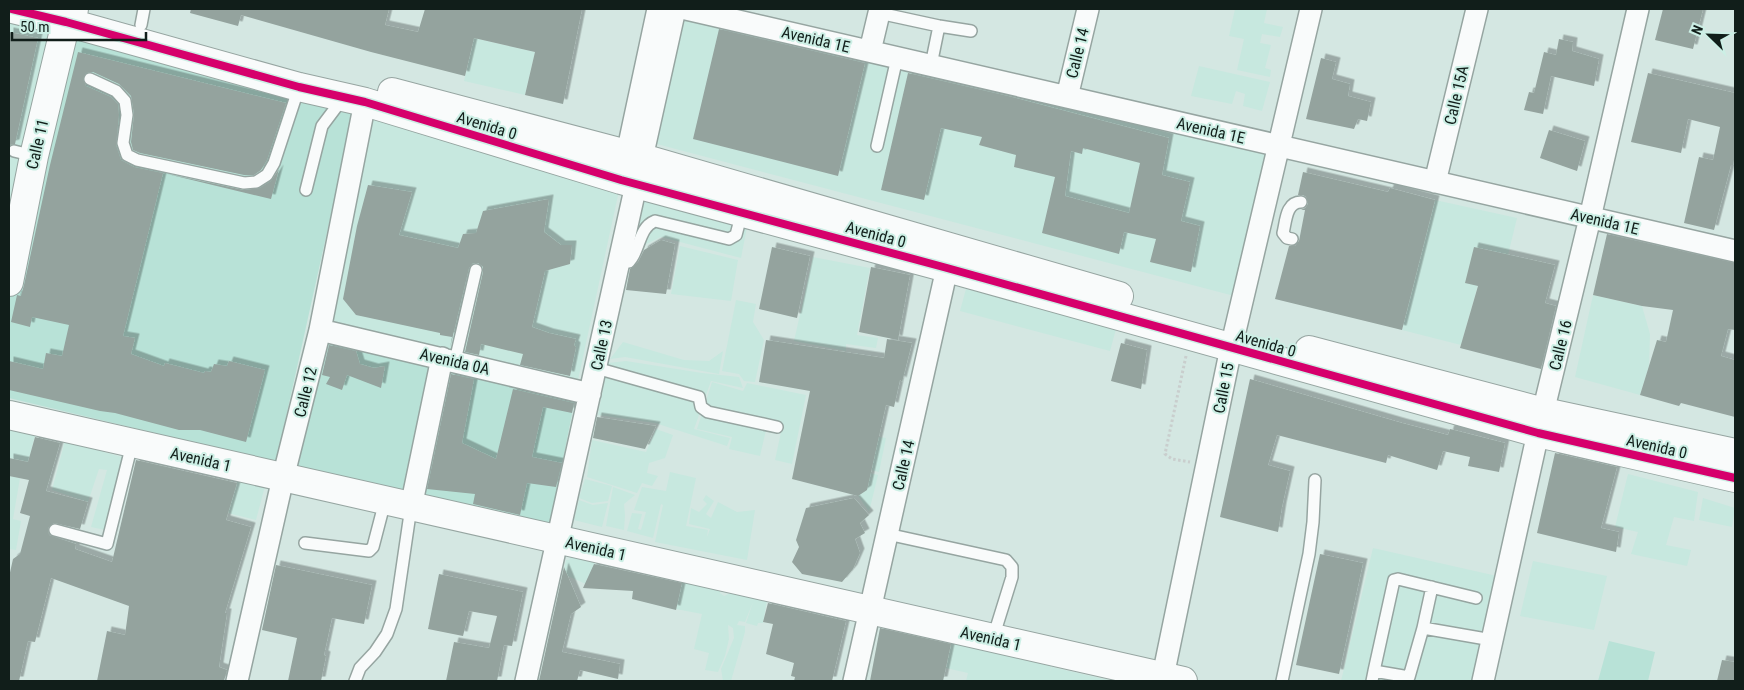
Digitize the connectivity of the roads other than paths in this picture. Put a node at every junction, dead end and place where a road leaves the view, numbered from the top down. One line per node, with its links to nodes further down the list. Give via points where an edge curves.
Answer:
1 (12, 9): 10 (street, Avenida 0)
2 (658, 9): 23 (street, Calle 13)
3 (675, 9): 23 (street, Calle 13)
4 (686, 9): 14 (street, Avenida 1E)
5 (1088, 9): 19 (street, Calle 14)
6 (1310, 9): 22 (street, Calle 15)
7 (1477, 9): 24 (street, Calle 15A)
8 (1638, 9): 29 (street, Calle 16)
9 (880, 11): 12 (lane); 14 (street)
10 (73, 13): 11 (street, Avenida 0); 18 (street, Avenida 0); 36 (street, Calle 11, via 24,154)
11 (143, 17): 23 (street, Avenida 0)
12 (939, 26): 13 (lane); 16 (lane)
13 (971, 31)
14 (870, 52): 15 (street, Avenida 1E)
15 (897, 58): 16 (street, Avenida 1E); 21 (lane)
16 (931, 65): 19 (street, Avenida 1E)
17 (90, 80): 18 (lane, via 116,91 125,101 127,115 123,143 127,155 137,160 244,183 256,182 267,175 274,163)
18 (299, 86): 20 (street, Avenida 0)
19 (1066, 97): 22 (street, Avenida 1E)
20 (354, 99): 23 (street, Avenida 0); 25 (lane, via 322,126); 37 (street, Calle 12)
21 (877, 146)
22 (1278, 146): 24 (street, Avenida 1E); 28 (street, Calle 15)
23 (632, 169): 27 (street, Avenida 0); 33 (street, Avenida 0); 34 (street, Calle 13)
24 (1435, 182): 29 (street, Avenida 1E)
25 (306, 190)
26 (1301, 202): 30 (lane, via 1290,206)
27 (742, 212): 33 (street, Avenida 0); 34 (lane, via 736,235 729,239 654,221 649,223 629,262)
28 (1263, 214): 30 (lane); 38 (street, Calle 15)
29 (1590, 218): 32 (street, Avenida 1E); 43 (street, Calle 16)
30 (1286, 219): 31 (lane, via 1283,233)
31 (1292, 239)
32 (1735, 249)
33 (949, 258): 38 (street, Avenida 0); 38 (street, Avenida 0, via 1191,336); 53 (street, Calle 14)
34 (619, 262): 40 (street, Calle 13)
35 (476, 270): 39 (lane)
36 (9, 282)
37 (320, 330): 39 (street, Avenida 0A); 47 (street, Calle 12)
38 (1233, 339): 43 (street, Avenida 0); 63 (street, Calle 15)
39 (448, 360): 41 (street, Avenida 0A); 51 (street)
40 (596, 368): 41 (street, Calle 13); 44 (lane, via 699,398 701,406 708,412)
41 (590, 394): 54 (street, Calle 13)
42 (9, 416): 45 (street, Avenida 1)
43 (1541, 423): 46 (street, Avenida 0); 48 (street, Avenida 0); 61 (street, Calle 16)
44 (777, 427)
45 (132, 444): 47 (street, Avenida 1); 52 (lane, via 107,544)
46 (1735, 453)
47 (283, 478): 50 (street, Avenida 1); 64 (street, Calle 12)
48 (1735, 478)
49 (1315, 480): 68 (lane, via 1309,554)
50 (385, 501): 51 (street, Avenida 1); 55 (lane, via 373,547 369,551)
51 (411, 507): 54 (street, Avenida 1); 65 (lane, via 396,609 388,634 360,668)
52 (55, 530)
53 (887, 534): 58 (street, Calle 14); 60 (lane, via 1006,560 1012,567 1012,576)
54 (558, 540): 58 (street, Avenida 1); 66 (street, Calle 13)
55 (305, 543)
56 (1432, 587): 57 (lane); 59 (lane); 62 (lane, via 1398,578 1394,580)
57 (1476, 598)
58 (870, 610): 60 (street, Avenida 1); 67 (street, Calle 14)
59 (1423, 628): 61 (lane); 62 (lane, via 1409,677)
60 (993, 638): 63 (street, Avenida 1)
61 (1492, 640): 69 (street, Calle 16)
62 (1373, 676)
63 (1169, 680)
64 (238, 681)
65 (356, 681)
66 (526, 681)
67 (854, 681)
68 (1282, 681)
69 (1483, 681)

